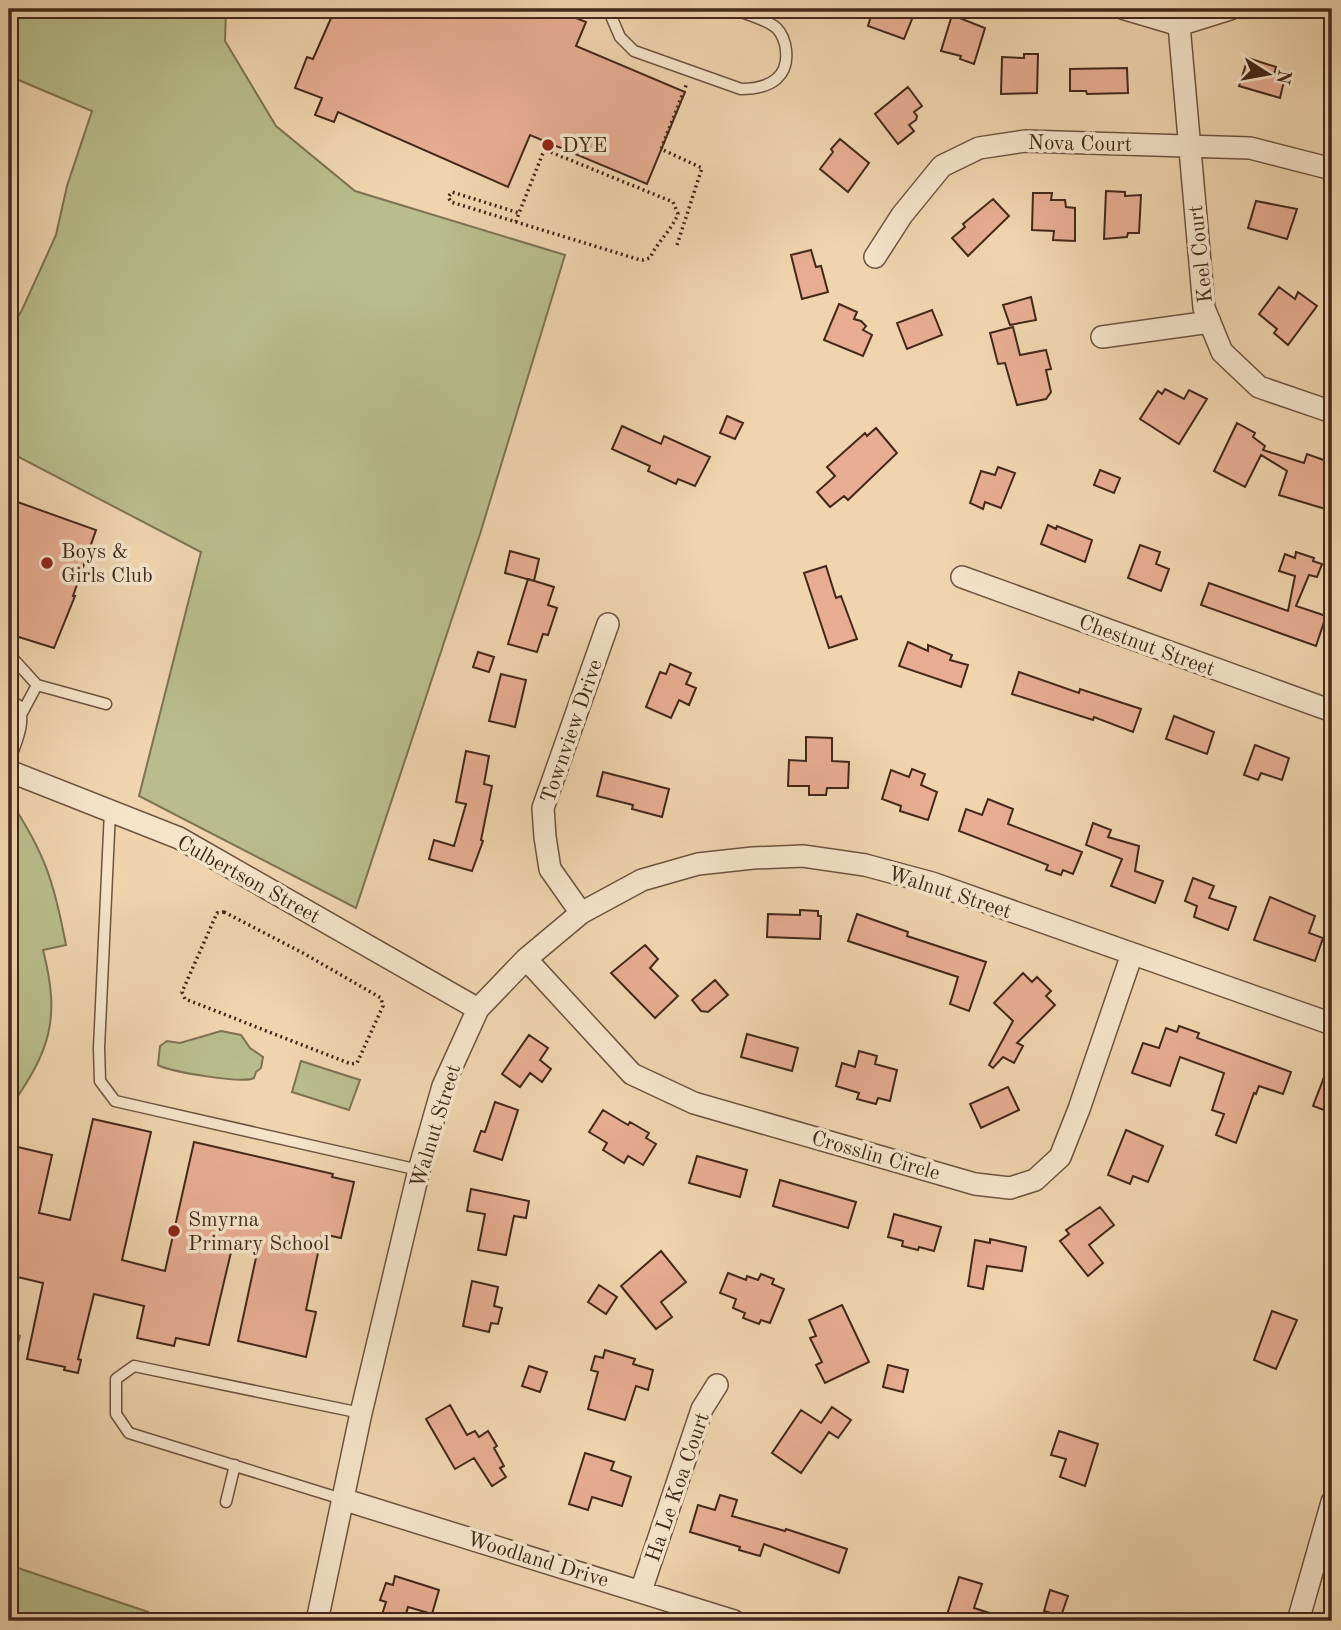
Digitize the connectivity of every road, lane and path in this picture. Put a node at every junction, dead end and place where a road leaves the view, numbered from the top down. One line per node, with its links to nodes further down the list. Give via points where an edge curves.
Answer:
1 (608, 9): 6 (lane, via 620,37 634,51)
2 (733, 9): 6 (lane, via 774,26 783,35 786,65 780,76 758,89 741,89)
3 (1125, 9): 5 (street)
4 (1230, 9): 5 (street)
5 (1179, 25): 7 (street, Keel Court)
6 (691, 72): 12 (path, via 661,149 702,168)
7 (1190, 146): 8 (street, Nova Court, via 1250,148); 14 (street, Nova Court, via 1025,141 979,148 942,166); 15 (street, Keel Court, via 1204,308)
8 (1332, 169)
9 (519, 213): 10 (path, via 548,150 673,202 678,214); 11 (path); 11 (path, via 452,192 448,197 451,202)
10 (675, 221): 11 (path, via 650,258 643,260); 12 (path)
11 (516, 222)
12 (684, 223): 13 (path)
13 (677, 245)
14 (875, 257)
15 (1210, 322): 16 (street); 17 (street, Keel Court, via 1222,352 1259,387)
16 (1102, 337)
17 (1332, 412)
18 (962, 577): 24 (street, Chestnut Street)
19 (608, 624): 28 (street, Townview Drive, via 543,808 550,869)
20 (9, 654): 21 (lane)
21 (37, 685): 22 (lane); 23 (lane)
22 (106, 704)
23 (16, 706): 25 (lane, via 19,733)
24 (1332, 711)
25 (9, 762)
26 (9, 771): 27 (street, Culbertson Street)
27 (110, 811): 32 (street, Culbertson Street, via 179,838); 34 (lane, via 99,1048 100,1081 115,1101)
28 (581, 914): 29 (street, Walnut Street, via 642,880 698,864 803,856 865,865 932,883); 30 (street, Walnut Street)
29 (1132, 954): 30 (street, Crosslin Circle, via 1060,1157 1035,1180 1010,1188 975,1184 681,1097 632,1073); 33 (street, Walnut Street)
30 (526, 959): 32 (street, Walnut Street)
31 (185, 999): 31 (path, via 182,992 217,913 224,912 381,998 383,1006 357,1063 351,1065)
32 (478, 1009): 34 (street, Walnut Street, via 443,1086)
33 (1332, 1024)
34 (419, 1170): 36 (street, Walnut Street)
35 (717, 1385): 41 (street, Ha Le Koa Court, via 702,1409)
36 (360, 1413): 37 (lane, via 134,1366 116,1379 117,1414 129,1433); 38 (street, Walnut Street)
37 (235, 1465): 38 (lane); 39 (lane)
38 (342, 1499): 41 (street, Woodland Drive); 42 (street, Walnut Street)
39 (226, 1502)
40 (1332, 1502): 44 (street)
41 (641, 1591): 43 (street, Woodland Drive)
42 (317, 1621)
43 (734, 1621)
44 (1298, 1621)

